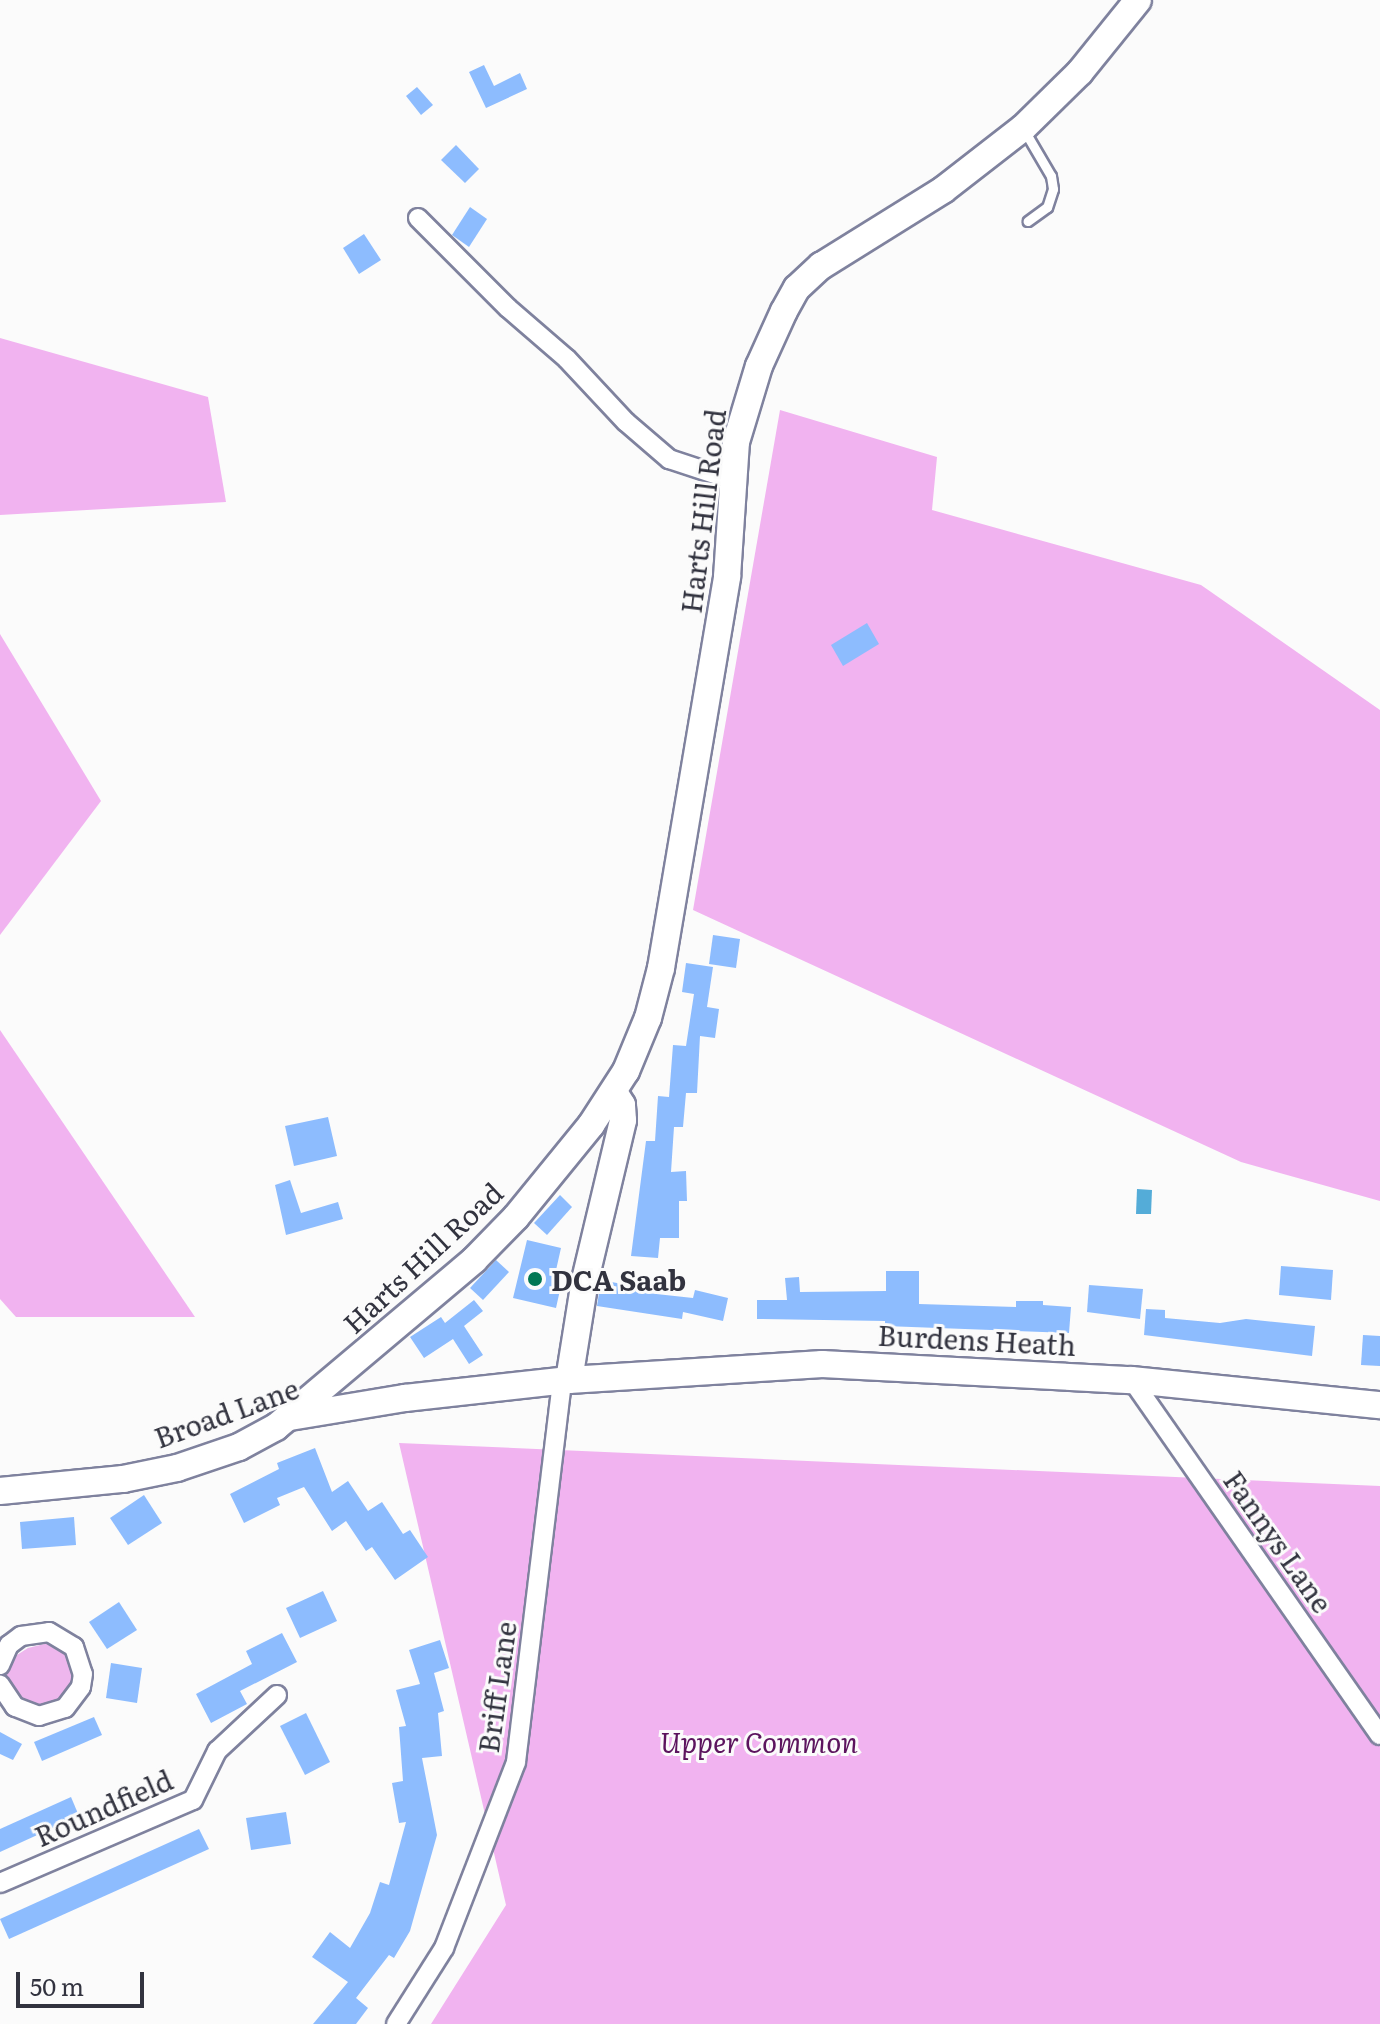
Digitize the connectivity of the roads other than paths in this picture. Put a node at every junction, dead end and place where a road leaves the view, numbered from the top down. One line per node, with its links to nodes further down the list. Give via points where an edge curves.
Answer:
1 (1138, 0): 2 (street, Harts Hill Road, via 1080,72)
2 (1023, 128): 4 (lane, via 1053,189 1047,207); 5 (street, Harts Hill Road, via 943,190 840,253 797,288 768,343 748,398)
3 (418, 218): 5 (street, via 669,459)
4 (1028, 221)
5 (733, 480): 6 (street, Harts Hill Road, via 727,577 661,968 638,1046)
6 (614, 1092): 7 (street, via 623,1120); 10 (street, Harts Hill Road, via 559,1165 474,1260)
7 (566, 1380): 8 (street, Burdens Heath, via 822,1364); 10 (street, Broad Lane); 17 (street, Briff Lane, via 516,1762 444,1948)
8 (1132, 1380): 9 (street, Burdens Heath); 15 (street, Fannys Lane)
9 (1380, 1405)
10 (290, 1417): 11 (street, Broad Lane, via 239,1447 177,1468)
11 (0, 1491)
12 (0, 1665): 13 (street, via 9,1645 21,1636 49,1632 74,1647 83,1674 81,1687 65,1708 39,1716 15,1707)
13 (0, 1685)
14 (277, 1695): 16 (street, Roundfield, via 217,1751 193,1800)
15 (1380, 1735)
16 (0, 1883)
17 (396, 2024)

